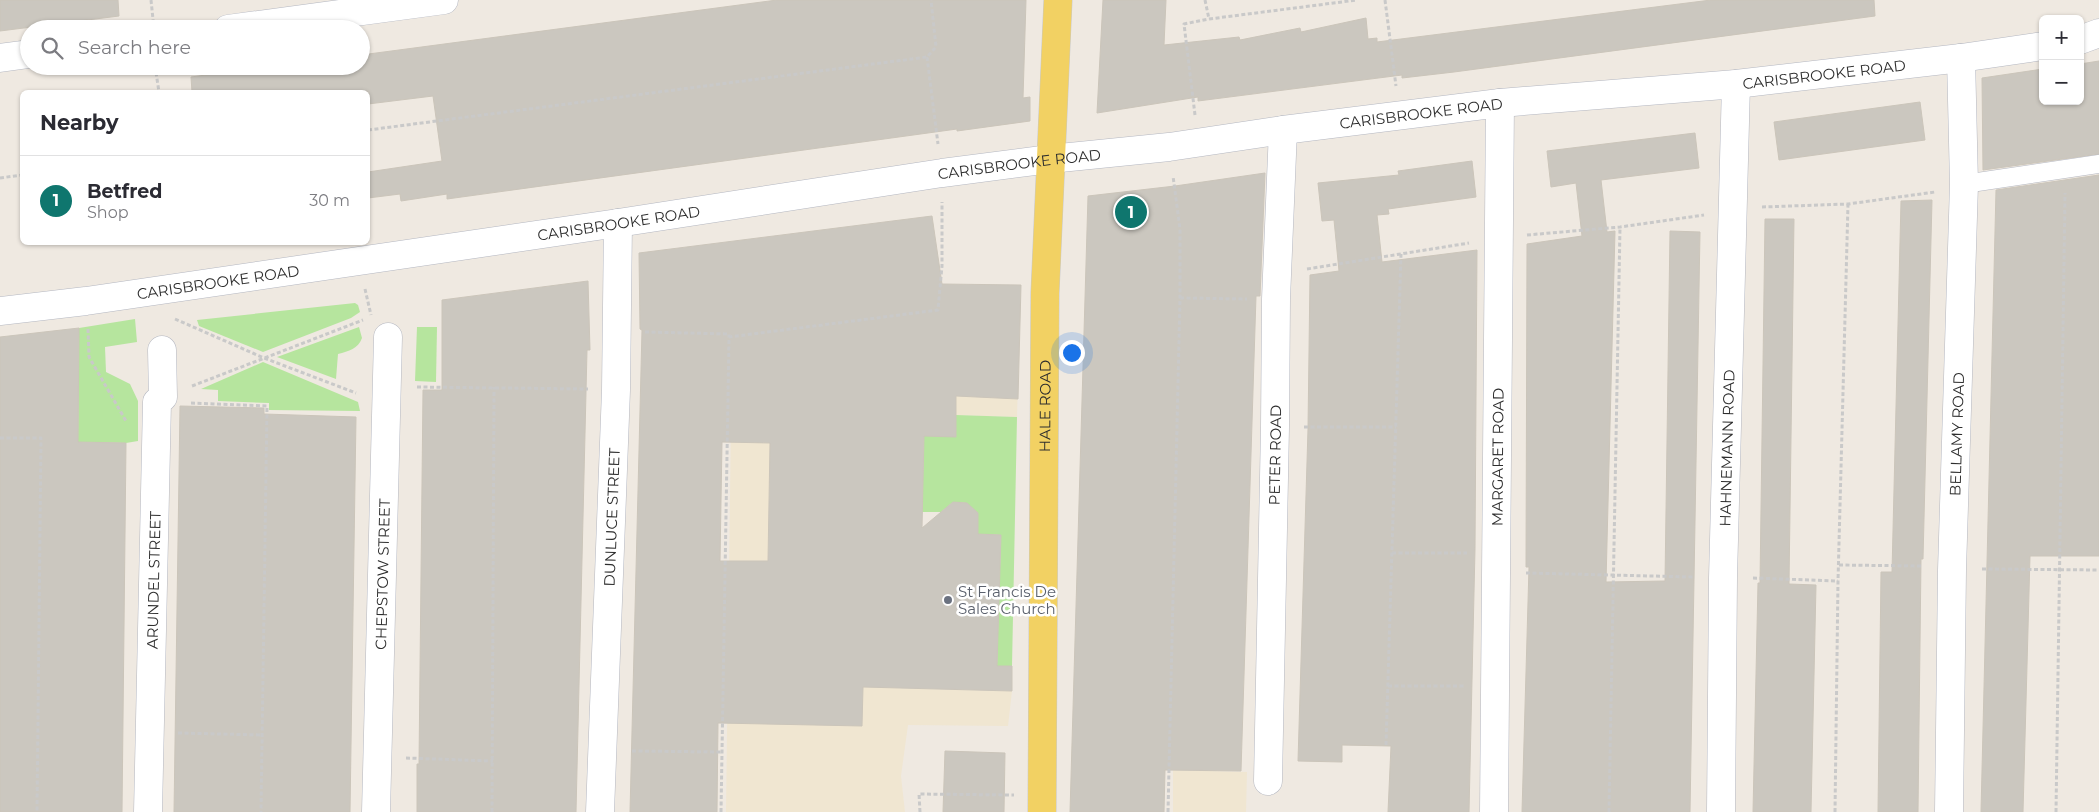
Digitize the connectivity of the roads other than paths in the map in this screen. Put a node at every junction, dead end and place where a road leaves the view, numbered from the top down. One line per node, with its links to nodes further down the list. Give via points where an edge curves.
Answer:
1 (444, 0): 3 (street)
2 (1058, 0): 13 (main road, HALE ROAD)
3 (295, 20)
4 (2099, 33): 5 (street)
5 (2084, 39)
6 (2039, 47): 9 (street, CARISBROOKE ROAD)
7 (20, 55): 8 (street)
8 (0, 58)
9 (1961, 58): 10 (street, CARISBROOKE ROAD); 15 (street, BELLAMY ROAD)
10 (1736, 84): 11 (street, CARISBROOKE ROAD); 26 (street, HAHNEMANN ROAD, via 1723,578)
11 (1500, 103): 12 (street, CARISBROOKE ROAD); 25 (street, MARGARET ROAD)
12 (1283, 130): 13 (street, CARISBROOKE ROAD, via 1169,147); 20 (street, PETER ROAD, via 1276,287)
13 (1050, 158): 16 (street, CARISBROOKE ROAD); 21 (main road, HALE ROAD, via 1045,302)
14 (2099, 164): 15 (lane)
15 (1964, 184): 27 (street, BELLAMY ROAD, via 1952,570)
16 (618, 223): 17 (street, CARISBROOKE ROAD); 24 (street, DUNLUCE STREET, via 616,390)
17 (0, 311)
18 (388, 337): 23 (street, CHEPSTOW STREET)
19 (162, 350): 22 (street, ARUNDEL STREET)
20 (1268, 781)
21 (1042, 804)
22 (148, 812)
23 (376, 812)
24 (600, 812)
25 (1494, 812)
26 (1721, 812)
27 (1949, 812)

